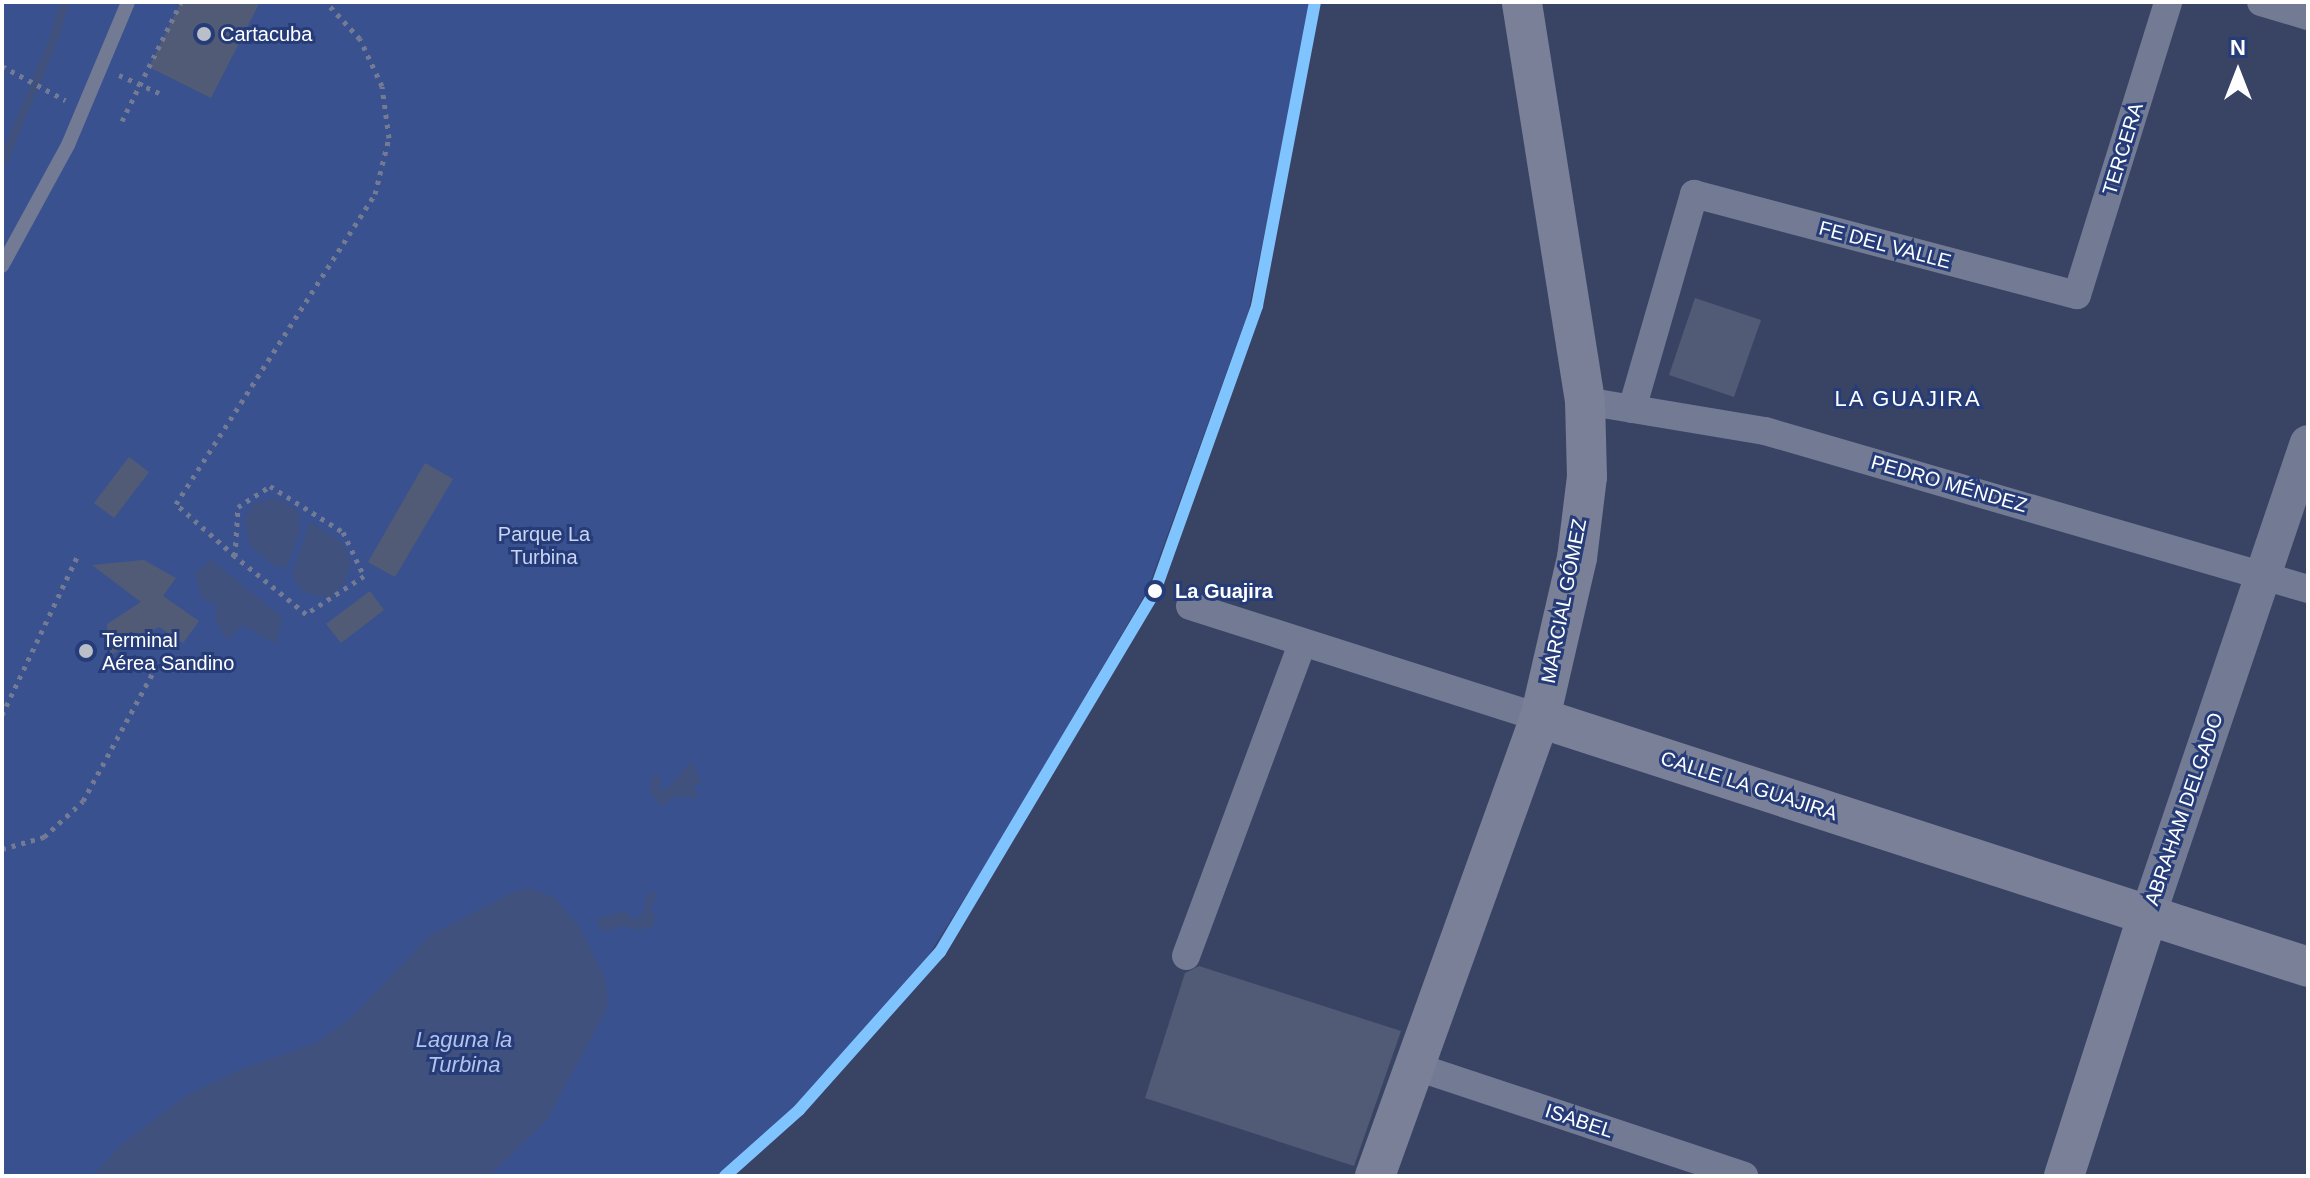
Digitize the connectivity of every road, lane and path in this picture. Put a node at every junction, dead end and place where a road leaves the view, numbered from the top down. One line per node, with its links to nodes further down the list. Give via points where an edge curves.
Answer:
1 (128, 2): 9 (lane)
2 (181, 2): 10 (path)
3 (326, 2): 20 (path, via 360,39 382,86 389,138 375,194 176,504)
4 (1522, 2): 16 (main road, MARCIAL GÓMEZ)
5 (2168, 2): 15 (street, TERCERA)
6 (2261, 2): 7 (street)
7 (2308, 16)
8 (2, 66): 12 (path)
9 (100, 67): 10 (path); 14 (lane, via 68,145)
10 (140, 85): 11 (path); 13 (path)
11 (159, 93)
12 (61, 98)
13 (122, 121)
14 (2, 266)
15 (2077, 295): 17 (street, FE DEL VALLE, via 1694,194)
16 (1585, 401): 17 (street, PEDRO MÉNDEZ); 27 (main road, MARCIAL GÓMEZ, via 1587,477 1577,558)
17 (1632, 409): 21 (street, PEDRO MÉNDEZ, via 1765,431)
18 (2308, 443): 21 (street, ABRAHAM DELGADO)
19 (78, 555): 26 (path)
20 (235, 556): 20 (path, via 306,614 364,576 343,532 270,486 238,507)
21 (2263, 575): 22 (street, PEDRO MÉNDEZ); 29 (street, ABRAHAM DELGADO)
22 (2308, 589)
23 (1190, 606): 24 (street, CALLE LA GUAJIRA)
24 (1302, 644): 27 (street, CALLE LA GUAJIRA); 30 (street)
25 (155, 669): 28 (path, via 83,801 44,837)
26 (2, 715)
27 (1540, 718): 29 (main road, CALLE LA GUAJIRA); 32 (main road, MARCIAL GÓMEZ)
28 (2, 849)
29 (2148, 915): 31 (main road, CALLE LA GUAJIRA); 35 (main road, ABRAHAM DELGADO)
30 (1186, 956)
31 (2308, 967)
32 (1414, 1066): 33 (main road, MARCIAL GÓMEZ); 34 (street, ISABEL)
33 (1375, 1176)
34 (1744, 1176)
35 (2064, 1176)

